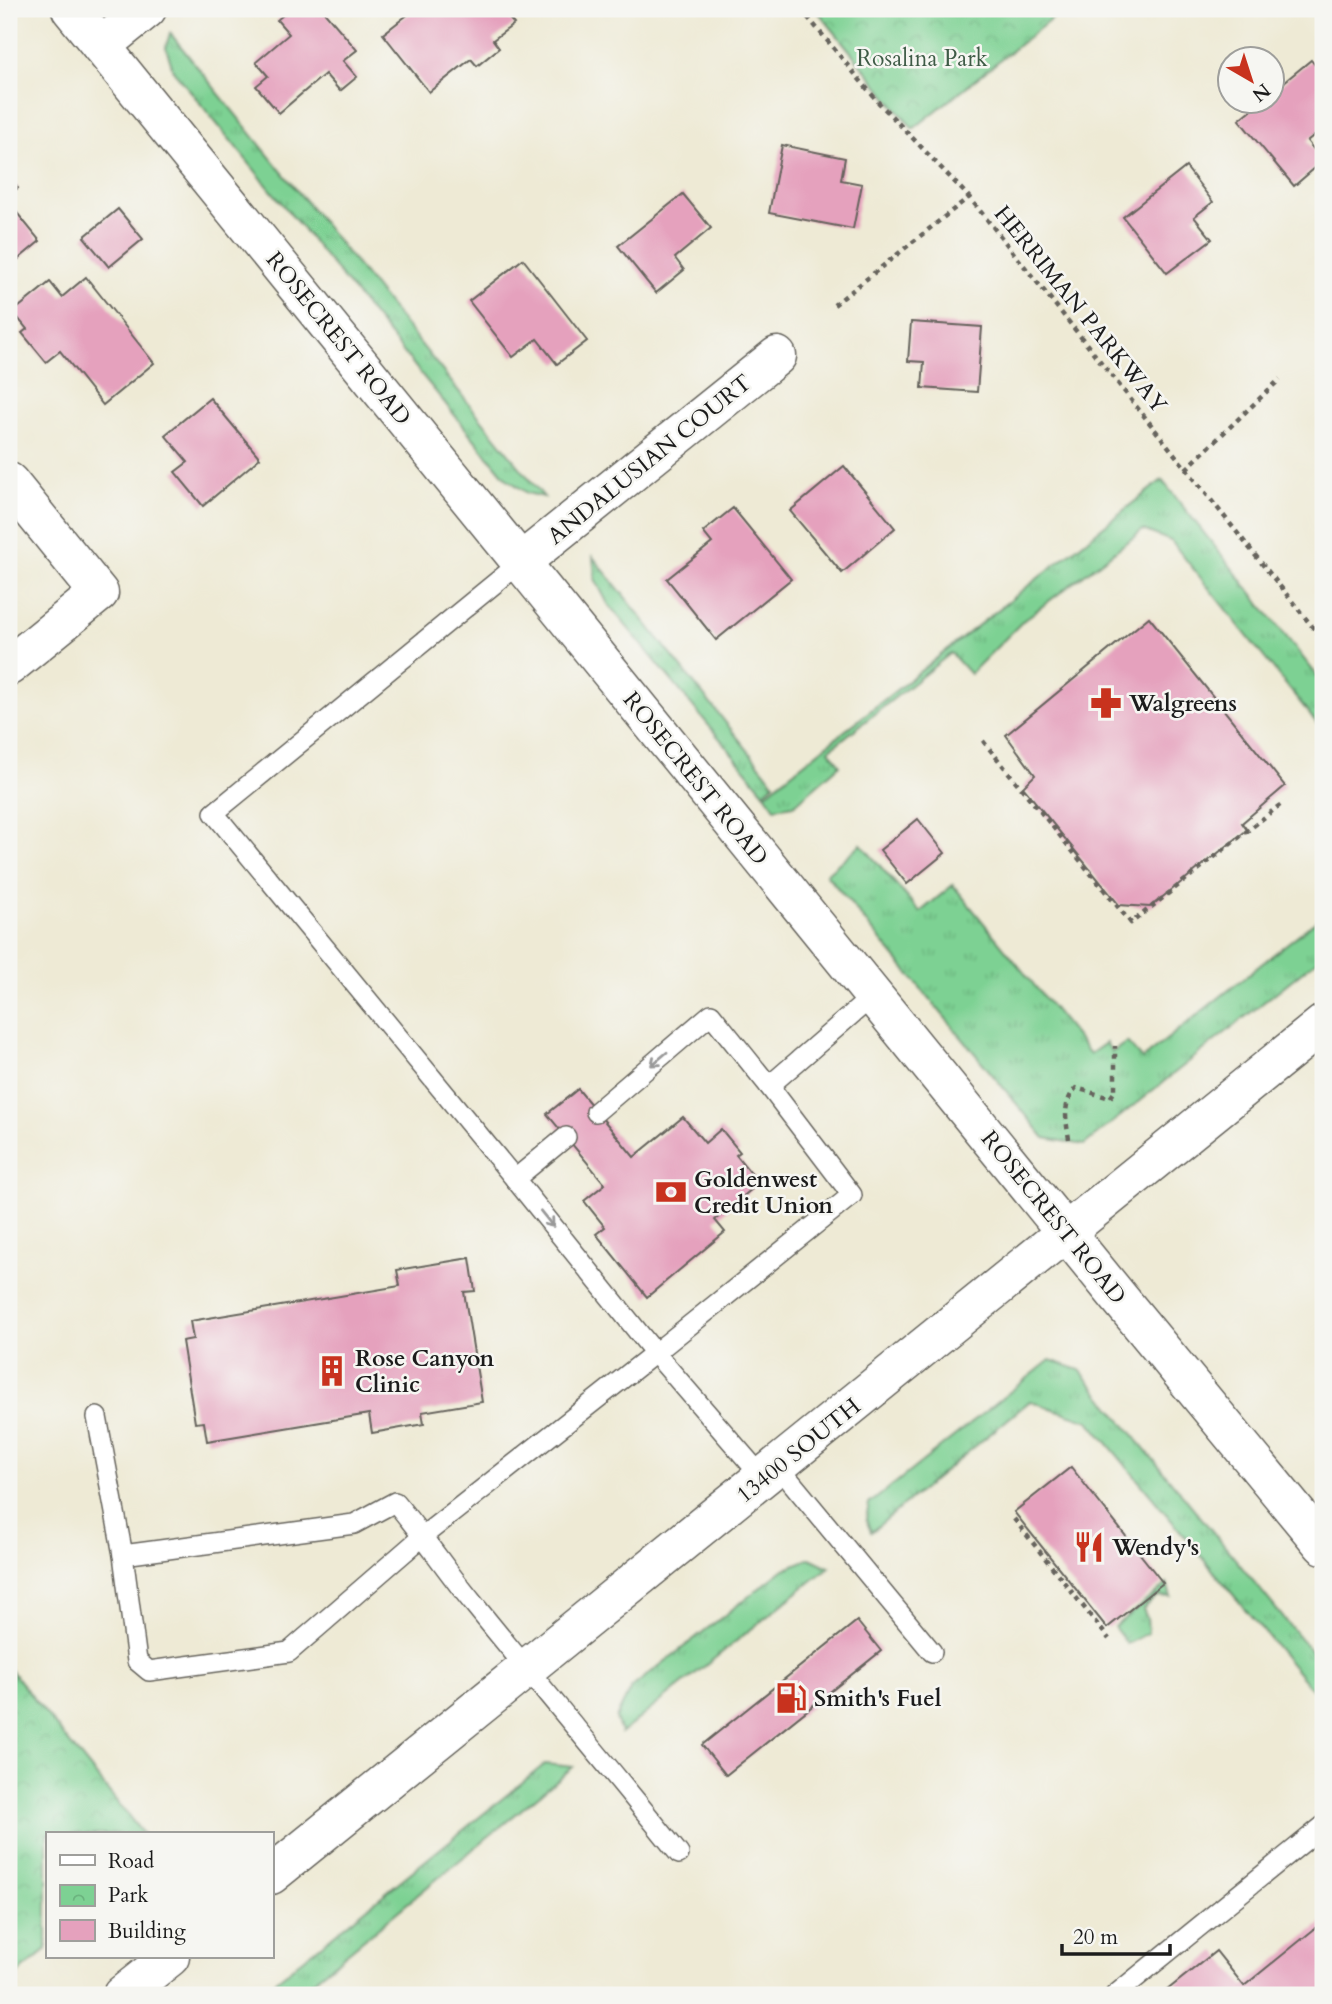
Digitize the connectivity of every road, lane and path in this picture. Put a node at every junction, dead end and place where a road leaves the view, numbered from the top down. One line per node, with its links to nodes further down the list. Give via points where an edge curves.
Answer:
1 (71, 9): 4 (main road, ROSECREST ROAD)
2 (147, 9): 4 (main road)
3 (801, 9): 5 (path, HERRIMAN PARKWAY, via 879,103)
4 (101, 46): 11 (main road, ROSECREST ROAD)
5 (969, 197): 6 (path); 9 (path, HERRIMAN PARKWAY)
6 (834, 305)
7 (778, 356): 11 (main road, ANDALUSIAN COURT)
8 (1280, 379): 9 (path)
9 (1186, 469): 12 (path, HERRIMAN PARKWAY)
10 (9, 482): 13 (main road, via 99,593)
11 (521, 562): 16 (main road, ROSECREST ROAD); 23 (lane, via 214,813)
12 (1323, 640)
13 (9, 666)
14 (984, 741): 15 (path, via 1130,923)
15 (1280, 805)
16 (874, 995): 19 (lane); 24 (main road, ROSECREST ROAD)
17 (1323, 1024): 24 (main road, 13400 SOUTH)
18 (1115, 1046): 22 (path, via 1115,1091 1110,1098 1076,1088 1068,1097)
19 (769, 1086): 20 (lane, one-way to 20, via 711,1014); 25 (lane, via 852,1195)
20 (596, 1112)
21 (566, 1136): 23 (lane)
22 (1069, 1139)
23 (515, 1179): 25 (lane, one-way to 25)
24 (1066, 1233): 27 (main road, 13400 SOUTH); 30 (main road, ROSECREST ROAD)
25 (655, 1353): 27 (lane); 29 (lane)
26 (97, 1417): 31 (lane)
27 (770, 1472): 33 (lane); 34 (main road, 13400 SOUTH)
28 (1014, 1519): 32 (path)
29 (423, 1536): 31 (lane, via 395,1502 354,1524); 31 (lane, via 289,1651 149,1671 137,1661); 34 (lane)
30 (1323, 1545)
31 (123, 1555)
32 (1109, 1639)
33 (932, 1652)
34 (527, 1668): 36 (lane); 37 (main road, 13400 SOUTH)
35 (1323, 1826): 40 (lane)
36 (679, 1854)
37 (273, 1873)
38 (169, 1958): 39 (main road)
39 (122, 1995)
40 (1115, 1995)

